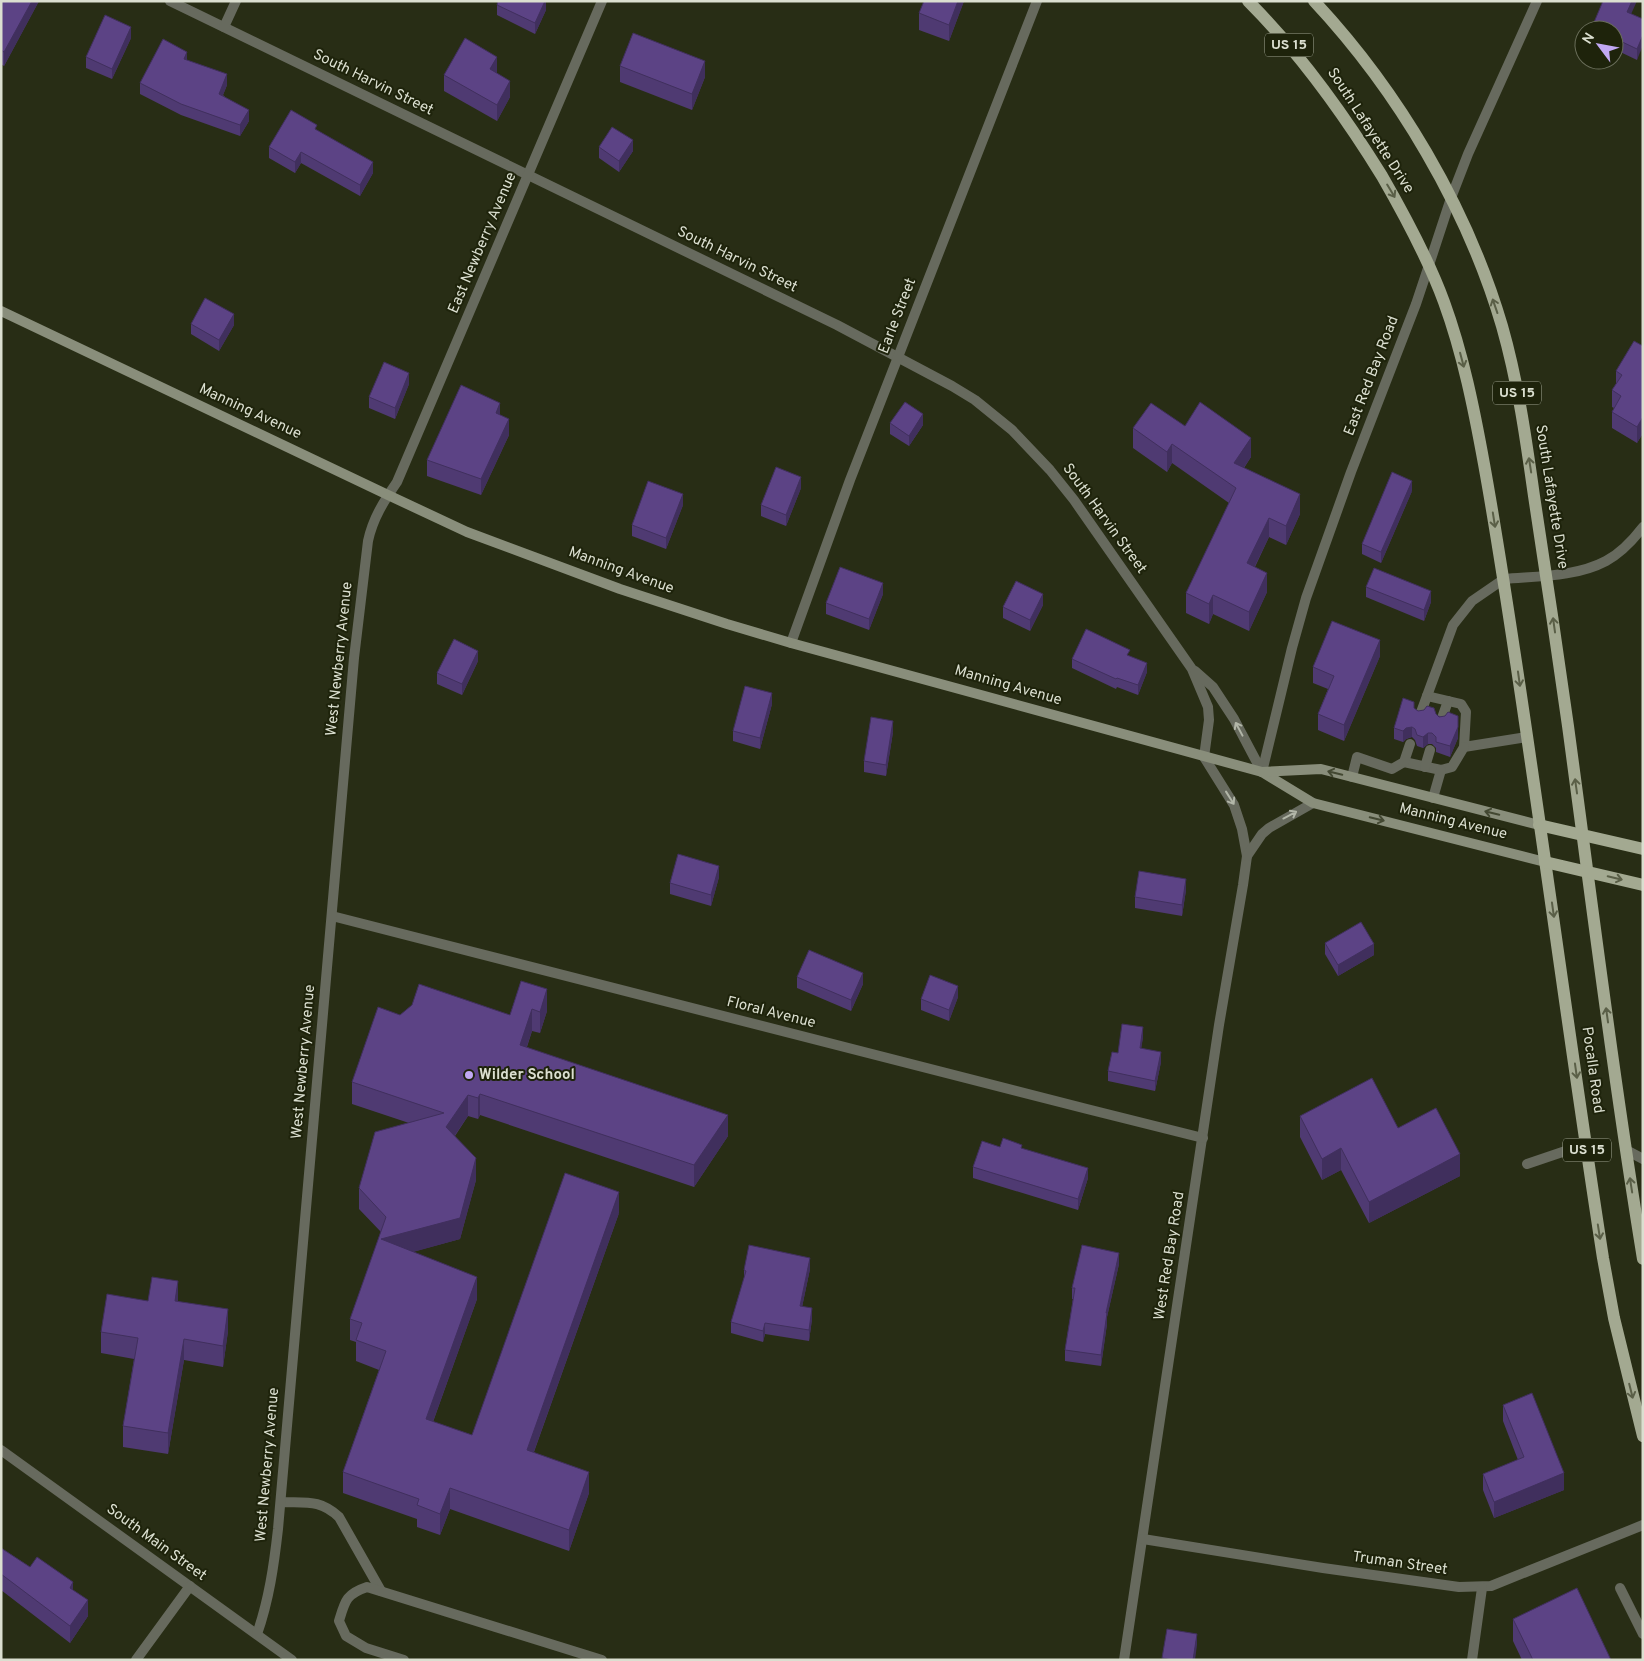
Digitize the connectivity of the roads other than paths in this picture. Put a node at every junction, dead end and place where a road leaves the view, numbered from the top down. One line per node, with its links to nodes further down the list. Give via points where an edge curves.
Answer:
1 (170, 1): 8 (street, South Harvin Street)
2 (236, 1): 8 (street)
3 (602, 1): 9 (street, East Newberry Avenue)
4 (1037, 1): 13 (street, Earle Street)
5 (1248, 1): 11 (main road, South Lafayette Drive / US 15, one-way to 11, via 1298,54 1327,91 1395,199)
6 (1314, 1): 10 (main road, South Lafayette Drive / US 15, via 1336,24 1397,105)
7 (1537, 1): 10 (street, East Red Bay Road)
8 (224, 27): 9 (street, South Harvin Street)
9 (528, 176): 13 (street, South Harvin Street); 14 (street, East Newberry Avenue, via 397,482)
10 (1451, 198): 11 (street, East Red Bay Road); 16 (main road, South Lafayette Drive / US 15, one-way to 10, via 1517,390 1502,326 1482,266)
11 (1429, 265): 17 (main road, South Lafayette Drive / US 15, one-way to 17, via 1457,341 1468,383); 32 (street, East Red Bay Road, via 1306,598)
12 (1, 311): 14 (main road, Manning Avenue)
13 (898, 357): 18 (street, Earle Street); 19 (street, South Harvin Street, via 975,400 1012,430 1074,500)
14 (388, 495): 18 (main road, Manning Avenue, via 468,532 620,589); 43 (street, West Newberry Avenue, via 377,511 368,540 354,658)
15 (1643, 527): 16 (street, via 1608,560 1580,571)
16 (1547, 575): 17 (street); 37 (main road, South Lafayette Drive / US 15, one-way to 16)
17 (1504, 579): 20 (street, via 1472,601 1453,625); 24 (main road, South Lafayette Drive / US 15, one-way to 24)
18 (791, 643): 28 (main road, Manning Avenue)
19 (1192, 669): 28 (street, South Harvin Street, via 1208,707); 32 (street, South Harvin Street, one-way to 19, via 1213,687)
20 (1428, 696): 21 (street); 22 (street)
21 (1448, 701): 23 (street); 26 (street, via 1461,704 1466,712)
22 (1420, 715)
23 (1441, 721)
24 (1527, 737): 26 (street); 36 (main road, South Lafayette Drive / US 15)
25 (1410, 744): 29 (street)
26 (1464, 746): 31 (street, via 1452,767)
27 (1430, 750): 30 (street)
28 (1204, 757): 32 (main road, Manning Avenue); 39 (street, West Red Bay Road, one-way to 39, via 1234,806)
29 (1404, 762): 30 (street); 33 (street, via 1392,769 1357,757)
30 (1425, 766): 31 (street)
31 (1441, 770): 34 (street)
32 (1262, 772): 33 (main road, Manning Avenue, one-way to 32, via 1321,769); 35 (main road, Manning Avenue)
33 (1352, 777): 34 (main road, Manning Avenue)
34 (1433, 798): 36 (main road, Manning Avenue, one-way to 34)
35 (1313, 803): 39 (street, West Red Bay Road, one-way to 35, via 1269,828); 40 (main road, Manning Avenue, one-way to 40)
36 (1539, 825): 37 (main road, Manning Avenue); 40 (main road, Pocalla Road / US 15)
37 (1582, 835): 38 (main road, Manning Avenue); 41 (main road, South Lafayette Drive / US 15)
38 (1643, 849)
39 (1247, 856): 44 (street, West Red Bay Road)
40 (1545, 862): 41 (main road, Manning Avenue); 45 (main road, Pocalla Road / US 15, one-way to 45)
41 (1588, 872): 42 (main road, Manning Avenue, one-way to 42); 46 (main road, Pocalla Road / US 15, one-way to 41)
42 (1643, 884)
43 (332, 916): 44 (street, Floral Avenue); 53 (street, West Newberry Avenue)
44 (1203, 1138): 55 (street, West Red Bay Road)
45 (1586, 1144): 48 (street); 51 (main road, Pocalla Road / US 15, one-way to 51, via 1614,1318)
46 (1626, 1150): 47 (street); 49 (main road, Pocalla Road / US 15, one-way to 46)
47 (1643, 1159)
48 (1528, 1164)
49 (1640, 1216): 50 (main road, Pocalla Road / US 15)
50 (1643, 1260)
51 (1643, 1436)
52 (1, 1450): 56 (street, South Main Street)
53 (281, 1502): 59 (street, via 318,1503 329,1508 339,1517); 60 (street, West Newberry Avenue, via 272,1576)
54 (1643, 1525): 57 (street, Truman Street)
55 (1143, 1539): 57 (street, Truman Street, via 1333,1570); 66 (street, West Red Bay Road)
56 (190, 1586): 60 (street, South Main Street); 62 (street)
57 (1482, 1588): 67 (street)
58 (1620, 1588): 61 (street)
59 (382, 1591): 64 (street, via 367,1587 354,1591 344,1603 339,1621 346,1636 366,1648); 65 (street)
60 (257, 1634): 63 (street, South Main Street)
61 (1643, 1634)
62 (136, 1660)
63 (292, 1660)
64 (404, 1660)
65 (602, 1660)
66 (1124, 1660)
67 (1472, 1660)

